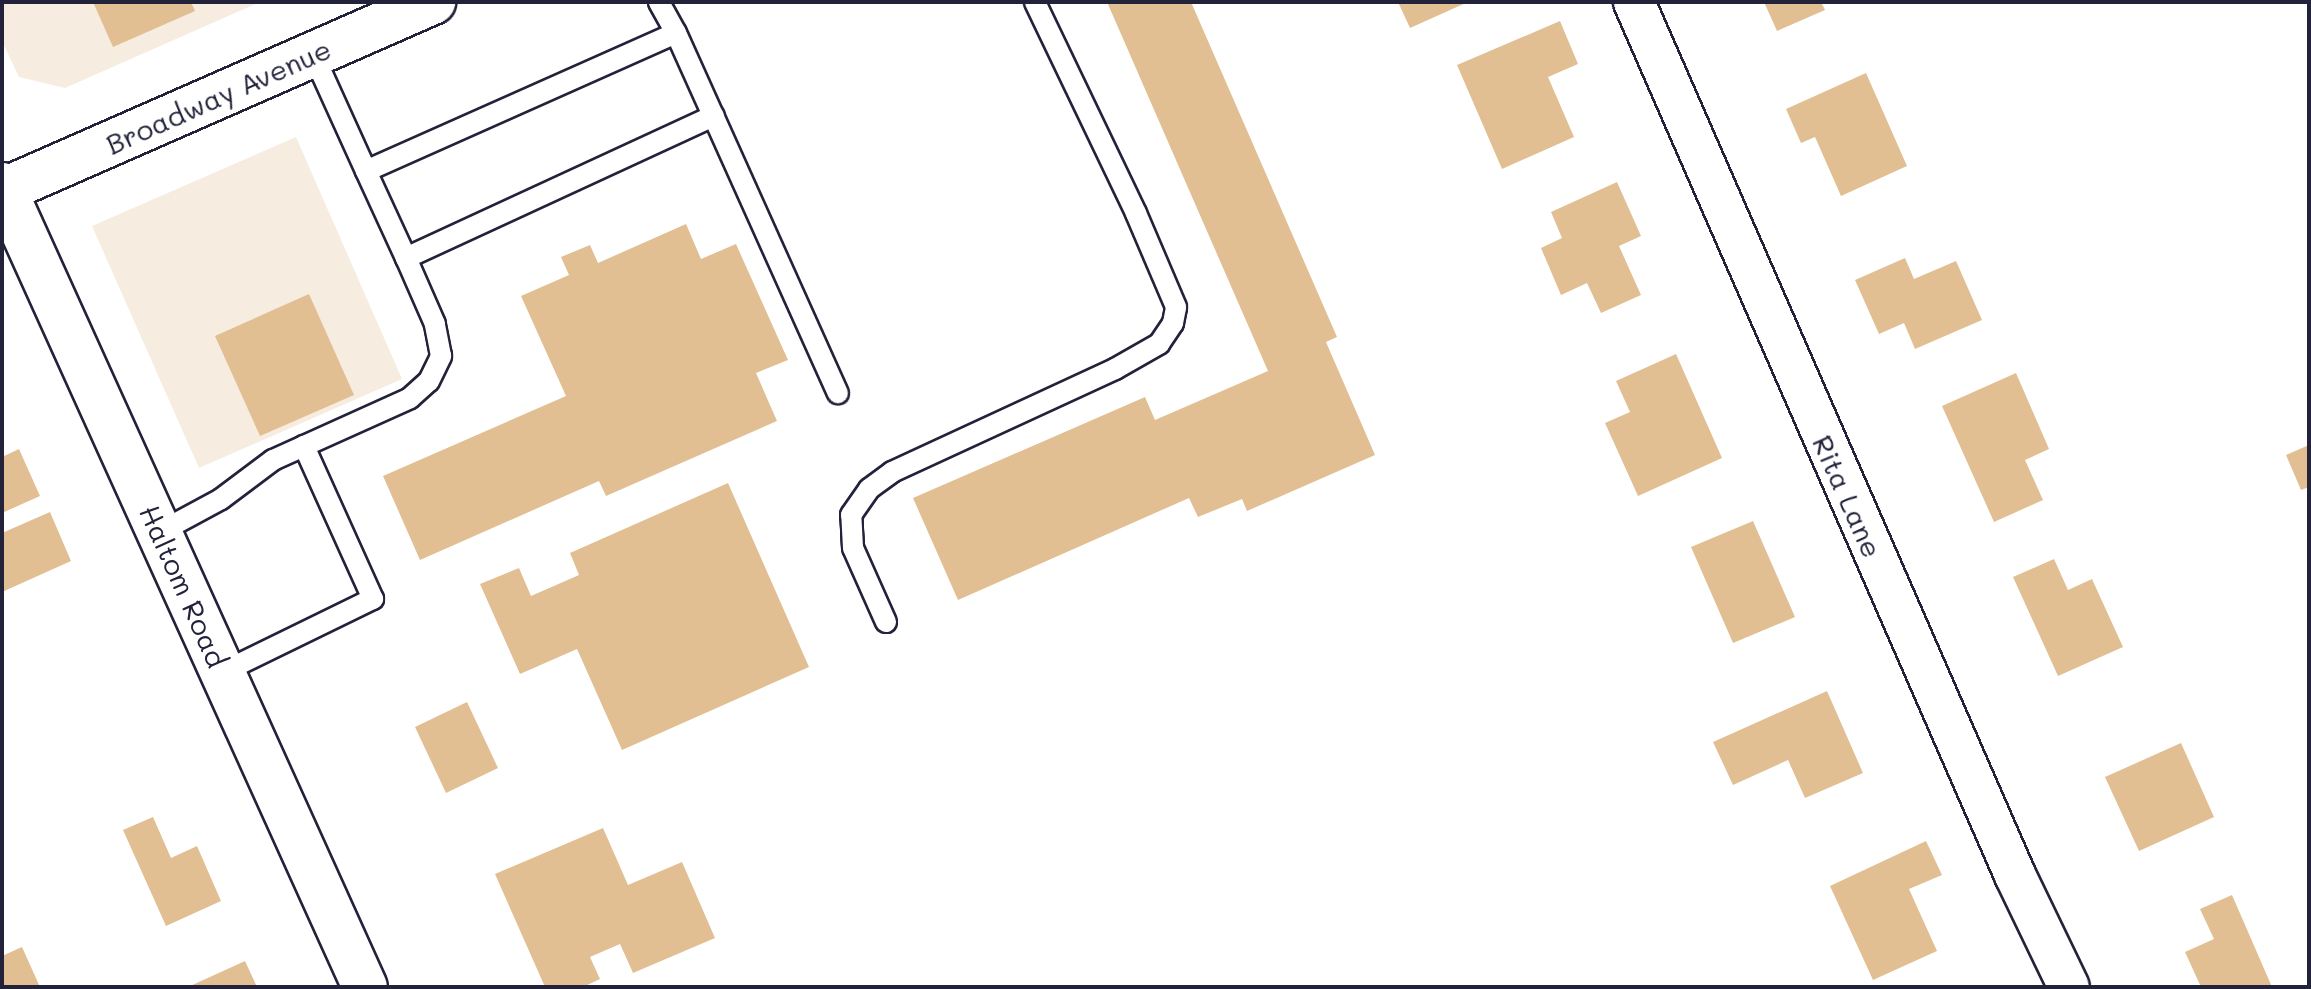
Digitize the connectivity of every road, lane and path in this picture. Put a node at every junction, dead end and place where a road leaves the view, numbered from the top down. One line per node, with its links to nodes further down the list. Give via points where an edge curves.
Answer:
1 (433, 2): 6 (main road, Broadway Avenue)
2 (659, 2): 5 (lane)
3 (1035, 2): 14 (lane, via 1142,226 1176,307 1173,323 1159,344 1115,369 892,472 869,489 851,515 853,548)
4 (1634, 2): 17 (street, Rita Lane, via 2015,875)
5 (676, 33): 7 (lane); 8 (lane)
6 (313, 54): 8 (lane); 9 (main road, Broadway Avenue)
7 (714, 116): 10 (lane); 11 (lane)
8 (366, 171): 10 (lane)
9 (3, 188): 13 (main road, Haltom Road)
10 (406, 258): 12 (lane, via 435,324 441,356 429,381 410,398)
11 (838, 393)
12 (304, 446): 13 (lane); 15 (lane, via 373,599)
13 (160, 532): 15 (main road, Haltom Road)
14 (886, 622)
15 (223, 672): 16 (main road, Haltom Road)
16 (365, 987)
17 (2069, 987)

